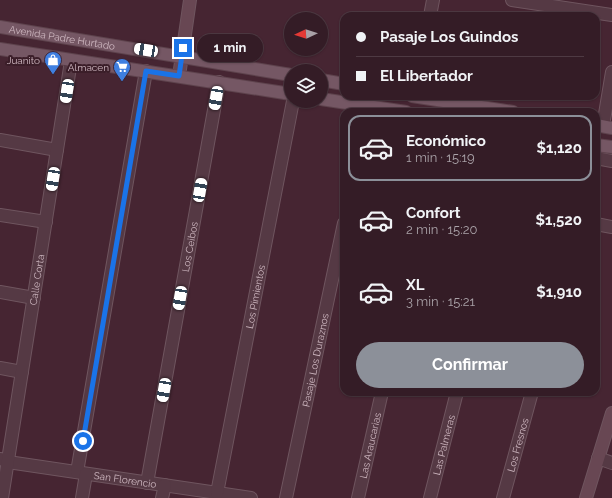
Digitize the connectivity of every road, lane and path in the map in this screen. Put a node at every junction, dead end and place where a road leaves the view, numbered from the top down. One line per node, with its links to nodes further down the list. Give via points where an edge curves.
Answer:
1 (190, 0): 10 (main road)
2 (432, 0): 4 (street)
3 (512, 0): 5 (street)
4 (430, 12)
5 (592, 12)
6 (600, 13): 7 (street)
7 (612, 15)
8 (0, 27): 10 (main road, Avenida Padre Hurtado)
9 (0, 49): 11 (main road)
10 (182, 56): 14 (main road, Avenida Padre Hurtado); 15 (main road)
11 (71, 61): 12 (main road); 29 (street, Calle Corta)
12 (146, 71): 15 (main road); 48 (street)
13 (612, 72): 25 (street)
14 (284, 74)
15 (179, 76): 17 (main road)
16 (328, 81): 18 (main road)
17 (219, 82): 19 (main road); 49 (street, Los Ceibos)
18 (340, 83)
19 (284, 93)
20 (328, 100): 23 (main road)
21 (440, 100): 24 (main road)
22 (292, 108): 51 (street, Los Pimientos)
23 (363, 108)
24 (489, 108)
25 (604, 126)
26 (0, 140): 29 (street)
27 (600, 146): 28 (main road)
28 (612, 147)
29 (57, 150): 33 (street, Calle Corta)
30 (600, 159): 31 (street)
31 (612, 161)
32 (0, 215): 33 (street)
33 (46, 222): 38 (street, Calle Corta)
34 (600, 224): 35 (street)
35 (612, 226)
36 (340, 242): 56 (street, Pasaje Los Duraznos)
37 (0, 292): 38 (street)
38 (34, 298): 40 (street, Calle Corta)
39 (0, 368): 40 (street)
40 (22, 372): 46 (street, Calle Corta)
41 (381, 396): 57 (street, Las Araucarias)
42 (456, 396): 58 (street, Las Palmeras)
43 (531, 396): 59 (street, Los Fresnos)
44 (612, 413): 45 (main road)
45 (598, 458): 47 (street); 60 (main road)
46 (4, 460): 48 (street, San Florencio); 52 (street, Calle Corta)
47 (612, 463)
48 (82, 473): 49 (street, San Florencio); 53 (street)
49 (147, 482): 50 (street, San Florencio)
50 (164, 485): 51 (street, San Florencio); 54 (street)
51 (217, 493): 55 (street, San Florencio)
52 (2, 498)
53 (82, 498)
54 (162, 498)
55 (247, 498)
56 (286, 498)
57 (358, 498)
58 (430, 498)
59 (503, 498)
60 (586, 498)

